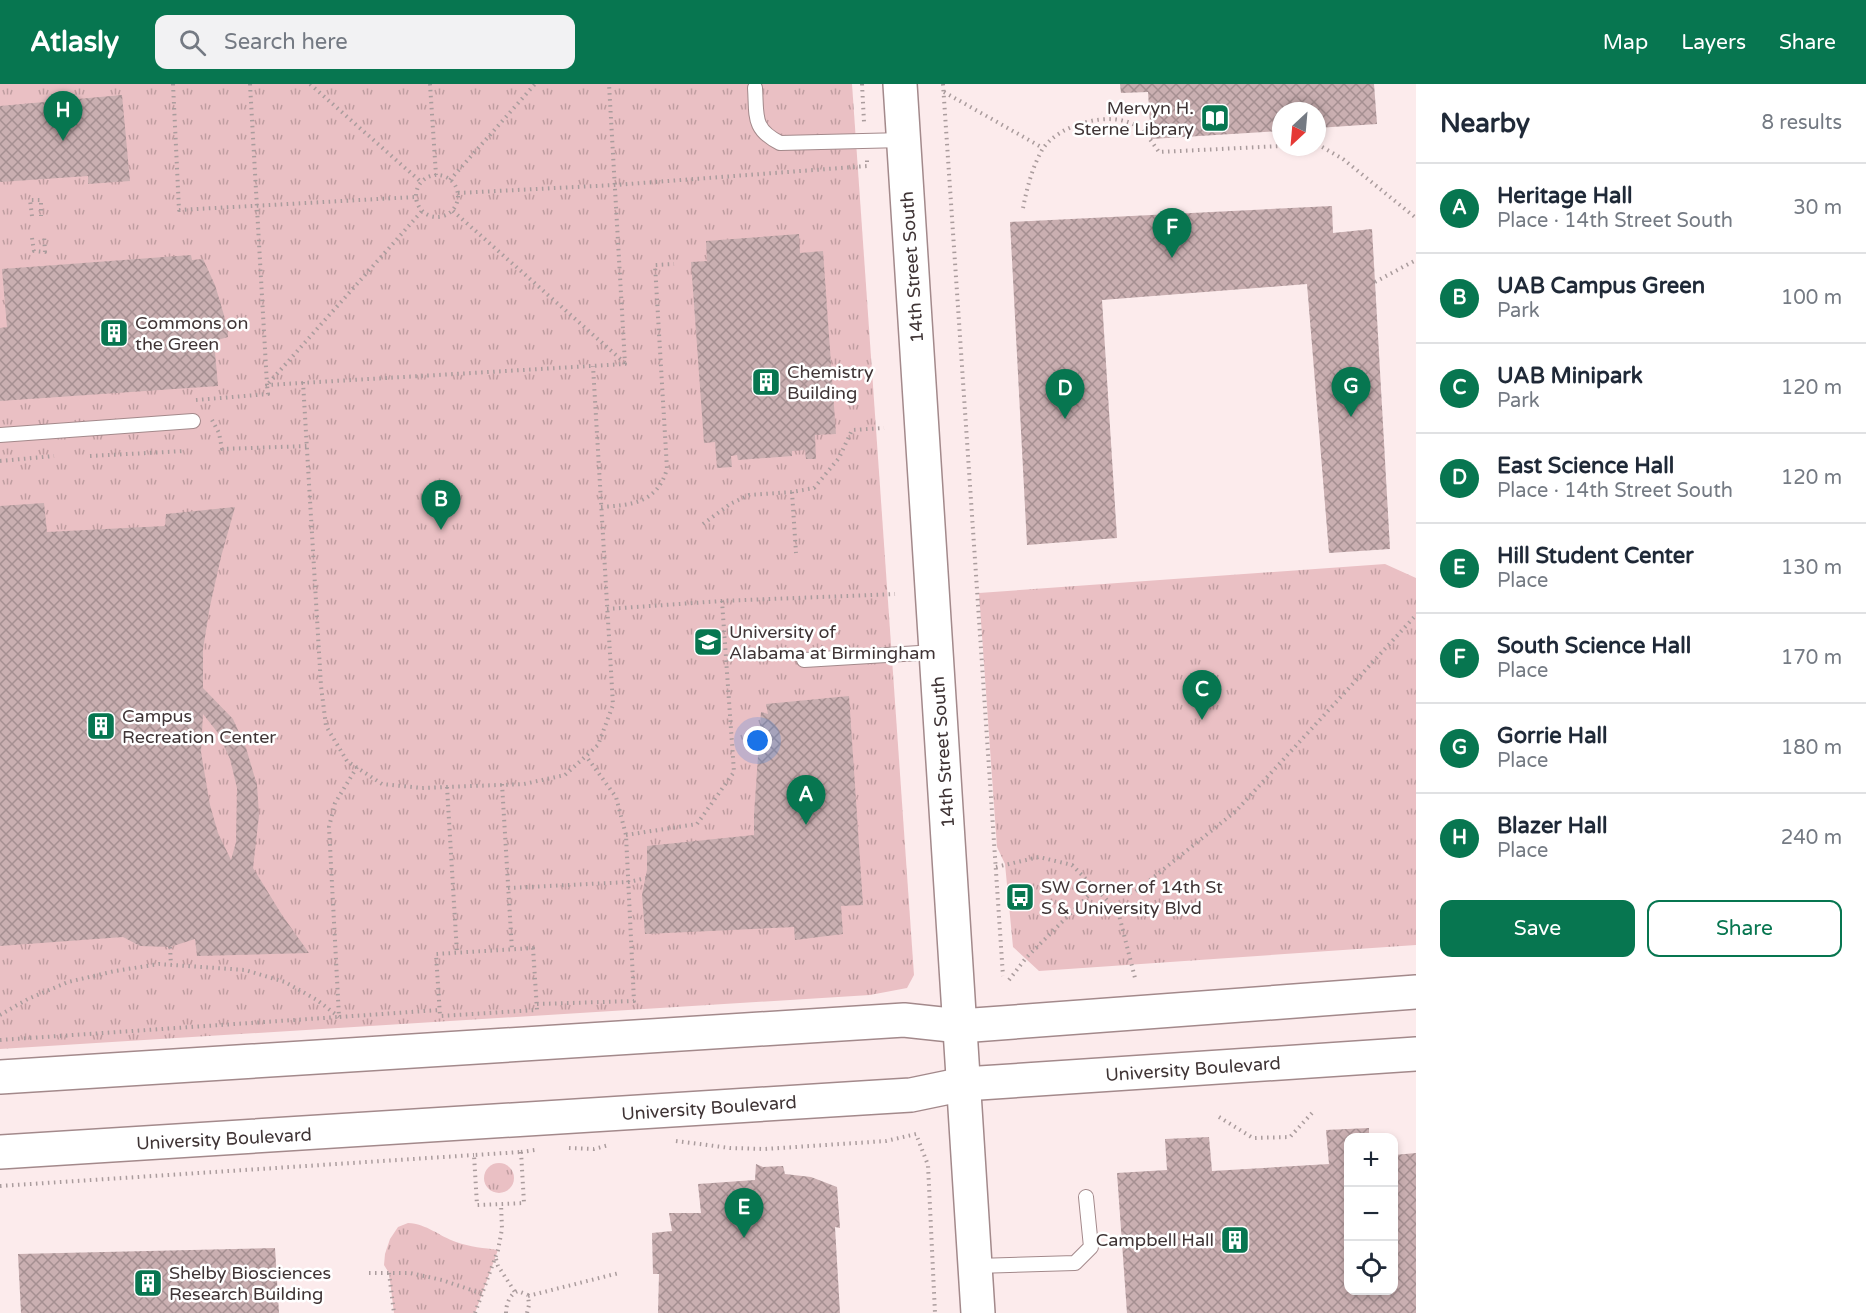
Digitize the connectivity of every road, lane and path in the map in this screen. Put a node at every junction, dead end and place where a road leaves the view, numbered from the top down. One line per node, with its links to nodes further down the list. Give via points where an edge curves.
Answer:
1 (172, 84): 23 (path, via 179,210)
2 (250, 84): 23 (path)
3 (310, 84): 19 (path)
4 (430, 84): 17 (path)
5 (535, 84): 18 (path)
6 (609, 84): 20 (path)
7 (861, 84): 13 (path)
8 (900, 84): 12 (main road, 14th Street South)
9 (943, 84): 11 (path)
10 (755, 88): 13 (lane, via 758,124 767,136 780,143)
11 (944, 92): 15 (path); 65 (path)
12 (904, 140): 13 (lane); 58 (main road, 14th Street South)
13 (866, 142): 20 (path, via 867,166)
14 (1272, 146): 15 (path, via 1159,152 1138,127 1118,119 1087,121 1062,131)
15 (1043, 148): 24 (path, via 1028,182)
16 (1326, 149): 29 (path)
17 (436, 175): 18 (path); 19 (path)
18 (450, 180): 21 (path)
19 (421, 182): 22 (path)
20 (615, 185): 21 (path); 35 (path)
21 (458, 194): 26 (path)
22 (415, 197): 23 (path); 25 (path)
23 (257, 205): 38 (path)
24 (1023, 207)
25 (422, 211): 26 (path, via 439,218); 38 (path)
26 (453, 211): 35 (path)
27 (32, 216): 28 (path, via 30,200 41,200)
28 (41, 216)
29 (1416, 218)
30 (44, 236): 31 (path, via 45,252 34,251)
31 (32, 238)
32 (1416, 260): 34 (path)
33 (674, 264): 51 (path, via 655,265 666,476 646,500)
34 (1375, 282)
35 (625, 364): 36 (path)
36 (593, 366): 37 (path); 51 (path)
37 (303, 382): 38 (path); 45 (path)
38 (267, 385)
39 (188, 401): 40 (path)
40 (197, 406)
41 (206, 412): 45 (path, via 216,425 222,449)
42 (193, 422): 44 (lane)
43 (884, 428): 50 (path, via 852,430 839,458 814,488)
44 (0, 435)
45 (307, 446): 61 (path, via 326,726 347,761)
46 (185, 451): 48 (path)
47 (54, 456): 49 (path)
48 (90, 456)
49 (0, 460)
50 (792, 492): 52 (path, via 749,495); 53 (path)
51 (601, 507): 56 (path)
52 (703, 524)
53 (796, 553)
54 (895, 594): 55 (path)
55 (722, 601): 56 (path); 64 (path, via 734,772 697,824)
56 (607, 609): 60 (path, via 613,705 598,746)
57 (1416, 615): 68 (path, via 1236,811 1134,893)
58 (936, 652): 59 (lane); 82 (main road, 14th Street South)
59 (804, 660)
60 (586, 756): 62 (path, via 565,775 524,784); 64 (path, via 616,797)
61 (357, 767): 63 (path, via 382,784); 81 (path, via 335,803 328,827)
62 (502, 784): 63 (path); 69 (path)
63 (447, 787): 72 (path)
64 (626, 835): 67 (path)
65 (996, 867): 68 (path, via 1039,857 1072,865); 74 (path)
66 (646, 878): 67 (path)
67 (628, 882): 69 (path); 78 (path, via 634,1001)
68 (1097, 887): 75 (path, via 1118,911); 76 (path)
69 (508, 888): 71 (path)
70 (170, 947): 73 (path)
71 (512, 950): 72 (path); 78 (path, via 533,948)
72 (457, 953): 79 (path, via 436,954)
73 (171, 965): 80 (path, via 115,971 68,982); 81 (path, via 245,970 285,982)
74 (1003, 976)
75 (1134, 978)
76 (1009, 980)
77 (1416, 992): 82 (main road)
78 (537, 1004): 79 (path, via 537,1010 508,1012 440,1016)
79 (439, 1010): 81 (path)
80 (0, 1015)
81 (339, 1017): 83 (path)
82 (960, 1026): 85 (main road, via 892,1020); 86 (main road, 14th Street South)
83 (0, 1040)
84 (1416, 1054): 86 (main road, University Boulevard)
85 (0, 1077)
86 (964, 1084): 93 (main road, University Boulevard, via 911,1095); 100 (main road, 14th Street South)
87 (1312, 1113): 88 (path, via 1290,1137 1253,1138)
88 (1219, 1117)
89 (667, 1139): 111 (path, via 746,1150 886,1141 916,1134 928,1165)
90 (613, 1143): 91 (path, via 594,1149)
91 (560, 1147)
92 (540, 1149): 94 (path)
93 (0, 1152)
94 (521, 1152): 95 (path); 98 (path, via 524,1203)
95 (474, 1155): 96 (path); 98 (path, via 477,1205)
96 (0, 1186)
97 (1086, 1197): 100 (lane, via 1090,1248 1075,1263)
98 (501, 1204): 99 (path, via 502,1229)
99 (496, 1259): 104 (path); 105 (path)
100 (975, 1266): 112 (main road, 14th Street South)
101 (369, 1273): 102 (path)
102 (389, 1273): 105 (path, via 442,1280); 107 (path)
103 (619, 1273): 106 (path)
104 (515, 1292): 106 (path, via 522,1291); 109 (path, via 507,1303)
105 (483, 1294): 108 (path)
106 (528, 1296): 110 (path)
107 (394, 1313)
108 (475, 1313)
109 (506, 1313)
110 (527, 1313)
111 (935, 1313)
112 (978, 1313)

